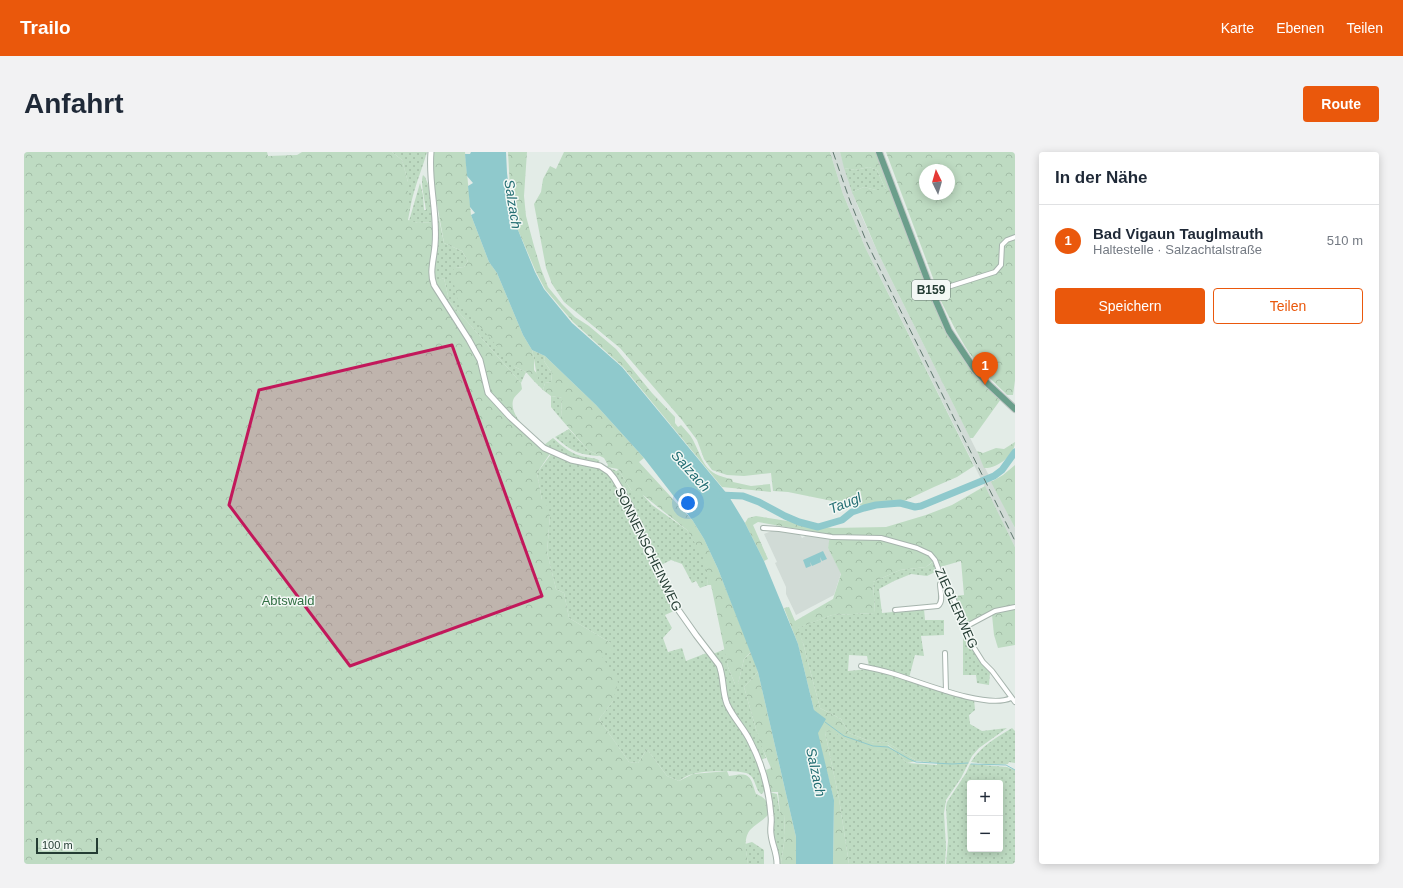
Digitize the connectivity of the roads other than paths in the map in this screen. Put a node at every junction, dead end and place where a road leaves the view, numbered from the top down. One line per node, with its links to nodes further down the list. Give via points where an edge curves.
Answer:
1 (431, 152): 16 (street, SONNENSCHEINWEG, via 431,181 436,218 432,269 434,285 480,360 488,393 544,448 563,457 605,468 628,500 666,589 682,617 719,665 727,704 761,764 765,775)
2 (879, 152): 4 (main road, B159)
3 (1015, 237): 4 (street, via 1002,245 1001,265 995,272)
4 (932, 292): 5 (main road, B159, via 949,331 968,360 988,384)
5 (1015, 409)
6 (762, 528): 7 (street, ZIEGLERWEG, via 832,537 881,538 917,548 935,558)
7 (944, 582): 9 (street, via 940,584 940,605); 10 (street, ZIEGLERWEG, via 951,592)
8 (1015, 607): 10 (street, via 995,611)
9 (895, 610)
10 (965, 627): 14 (street, ZIEGLERWEG, via 978,654)
11 (945, 653): 13 (street)
12 (861, 666): 13 (street)
13 (946, 690): 14 (street, via 980,699)
14 (1011, 698): 15 (street, ZIEGLERWEG)
15 (1015, 702)
16 (777, 864)

